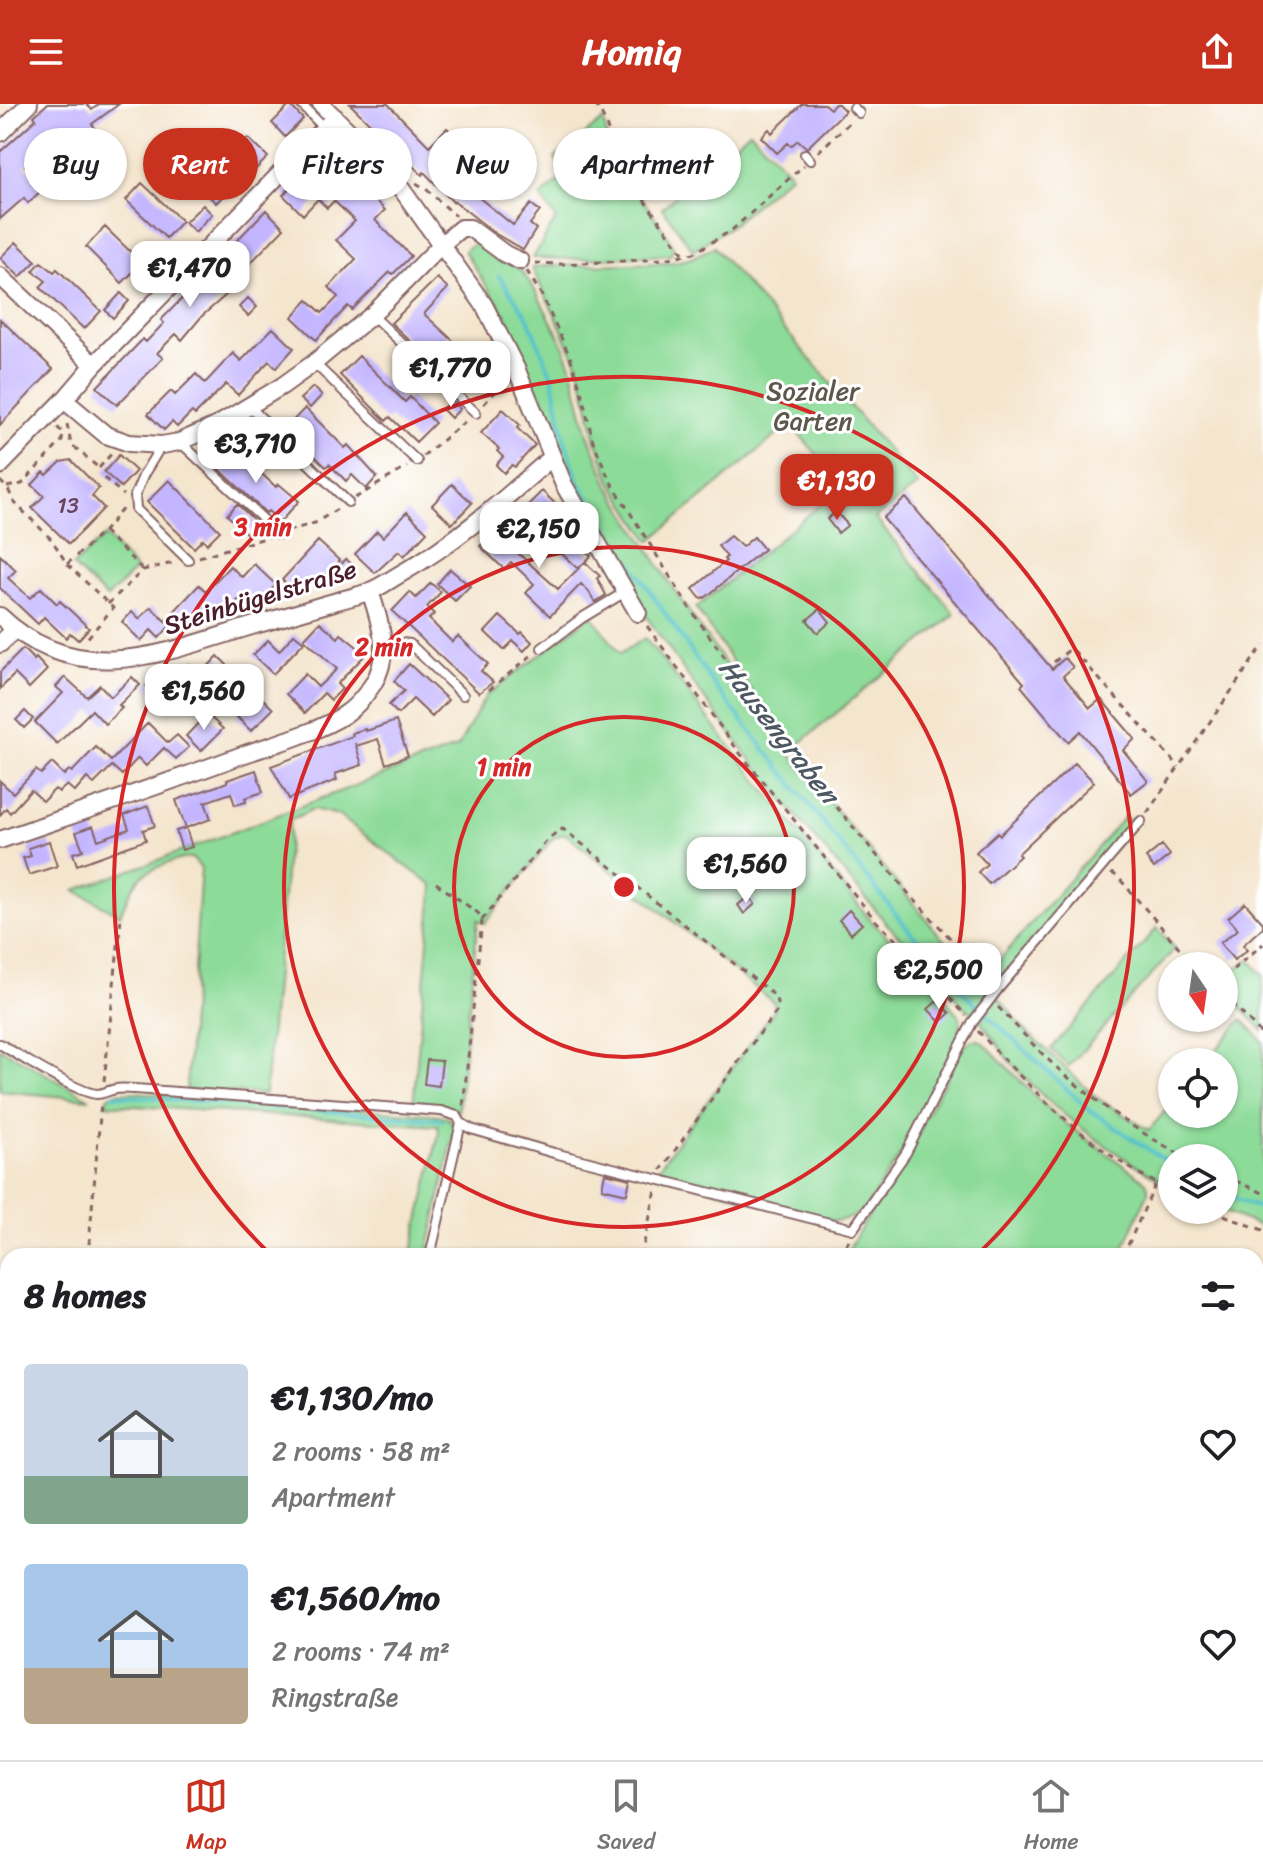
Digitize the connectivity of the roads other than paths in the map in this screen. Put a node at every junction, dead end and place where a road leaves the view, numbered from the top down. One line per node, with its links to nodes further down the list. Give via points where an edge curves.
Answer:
1 (29, 104): 4 (street)
2 (301, 104): 5 (lane)
3 (321, 104): 5 (street)
4 (3, 124)
5 (327, 125): 6 (street, via 388,170); 11 (street)
6 (442, 244): 7 (street, via 461,228 470,228); 9 (street); 17 (street, via 484,305 516,368)
7 (520, 261)
8 (0, 276): 11 (street)
9 (372, 315): 10 (street); 14 (lane)
10 (314, 363): 13 (street); 18 (lane)
11 (94, 365): 12 (street)
12 (64, 400): 16 (street, via 106,435); 19 (street)
13 (249, 406): 15 (street); 20 (lane)
14 (476, 413)
15 (179, 442): 16 (street); 21 (lane)
16 (162, 445): 22 (lane, via 135,495 136,509)
17 (551, 458): 23 (street, Steinbügelstraße, via 462,534); 24 (street)
18 (417, 461)
19 (0, 466)
20 (348, 502)
21 (279, 534)
22 (188, 560)
23 (370, 591): 27 (street, Steinbügelstraße, via 133,659 72,656); 28 (street)
24 (625, 592): 25 (street); 30 (lane)
25 (638, 613)
26 (0, 616): 27 (street, Steinbügelstraße)
27 (14, 630): 29 (street)
28 (384, 641): 31 (lane, via 410,644); 33 (street, via 383,663 374,683 347,713 331,722)
29 (0, 644)
30 (542, 648)
31 (463, 695)
32 (1141, 821): 35 (lane, via 972,1023 906,1153 853,1229 554,1153)
33 (0, 840)
34 (0, 1044): 35 (lane, via 85,1092 135,1089 441,1111)
35 (461, 1123): 36 (lane)
36 (432, 1248)

